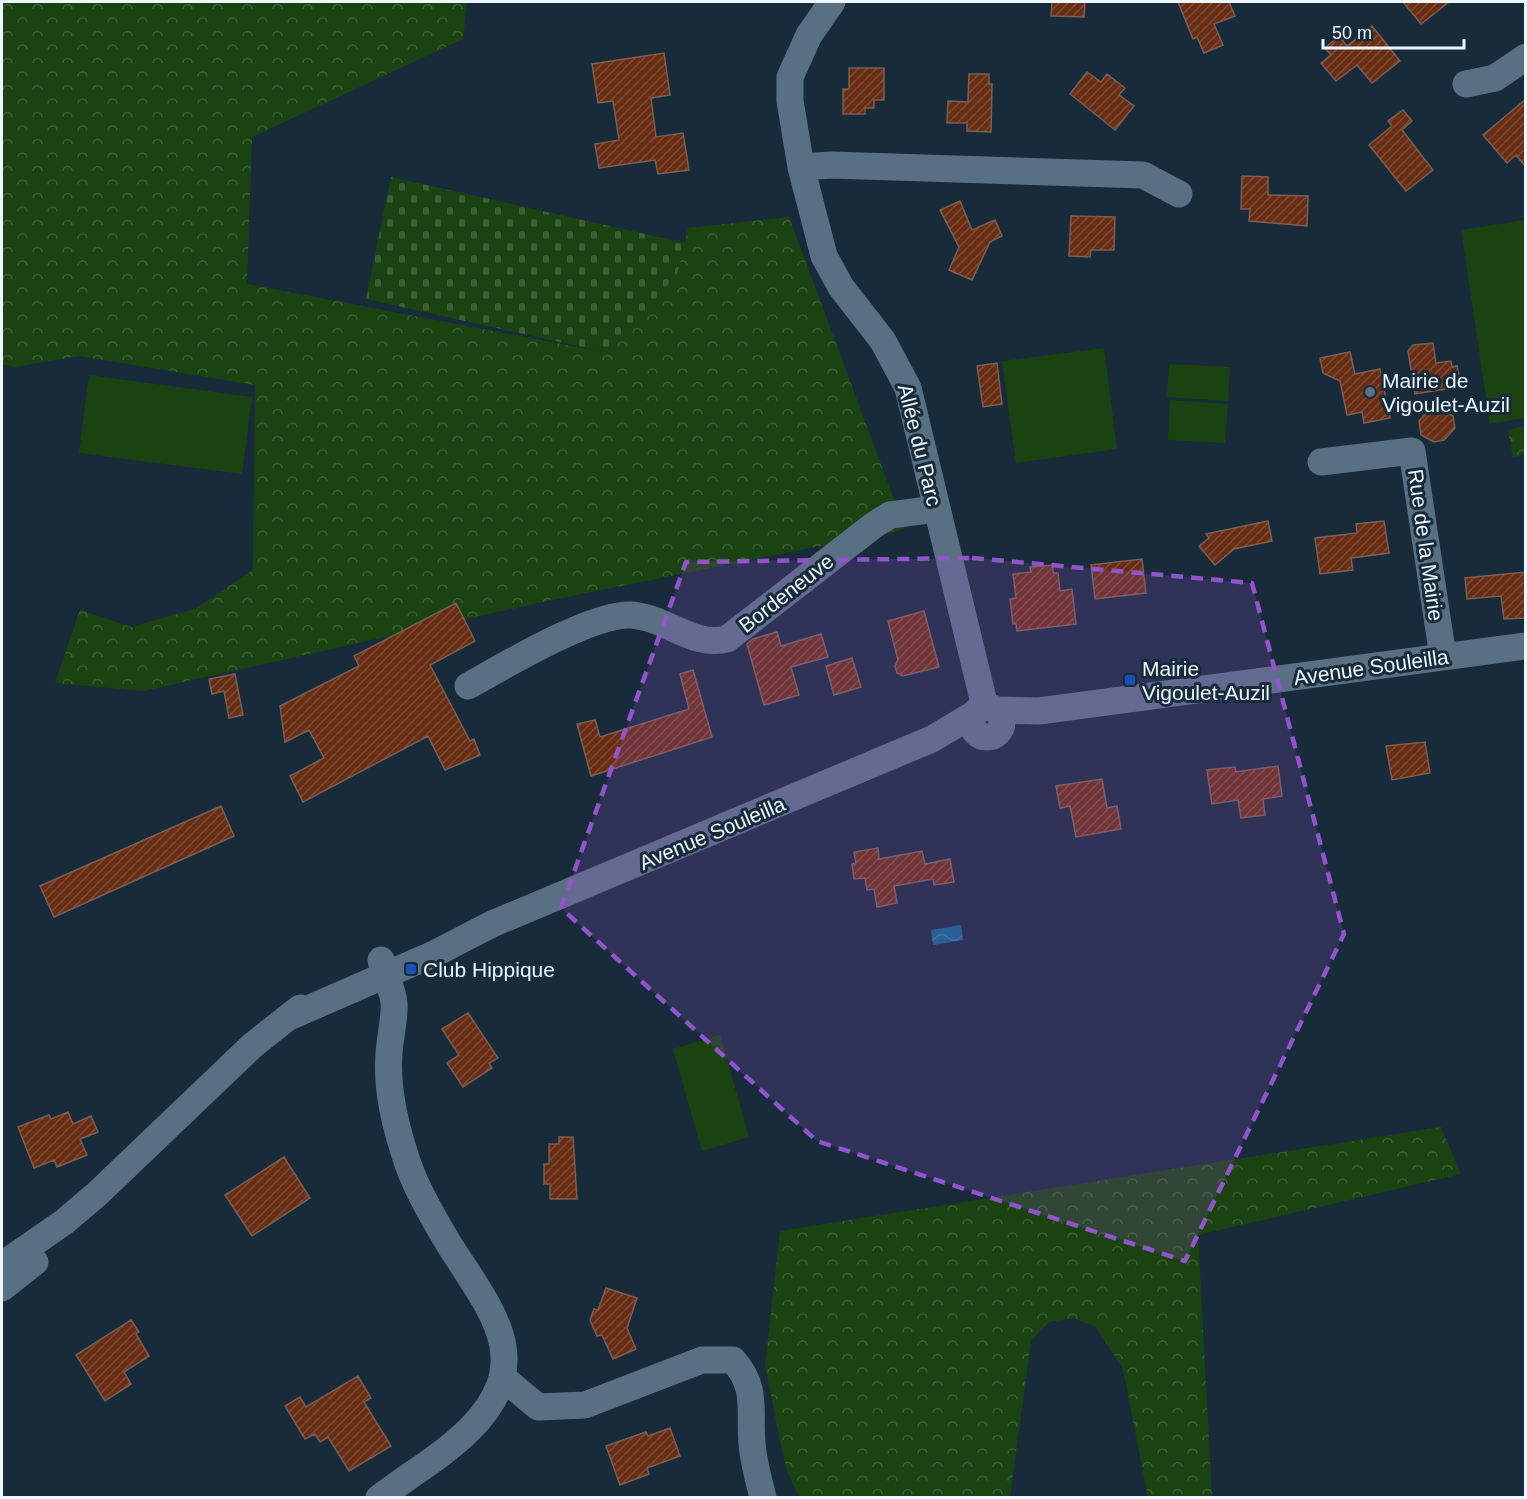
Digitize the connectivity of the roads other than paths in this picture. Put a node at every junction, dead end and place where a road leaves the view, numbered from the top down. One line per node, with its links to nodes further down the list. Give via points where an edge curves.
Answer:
1 (832, 2): 4 (street, Allée du Parc, via 805,43 790,77)
2 (1526, 57): 3 (street, via 1495,78)
3 (1466, 84)
4 (801, 167): 5 (street, via 1143,175); 7 (street, Allée du Parc, via 824,256 841,287 883,341 908,388)
5 (1179, 194)
6 (1321, 462): 9 (street, Rue de la Mairie, via 1412,452)
7 (936, 509): 10 (street, Bordeneuve, via 890,516 874,525 728,639 714,643 656,619 616,616 546,643); 11 (street, Allée du Parc)
8 (1526, 646): 9 (street, Avenue Souleilla)
9 (1443, 657): 11 (street, Avenue Souleilla)
10 (468, 686)
11 (986, 719): 12 (street, Avenue Souleilla)
12 (383, 968): 13 (street, Avenue Souleilla, via 287,1018); 16 (street, via 394,1004 388,1075 398,1132 426,1201 495,1317 502,1340)
13 (179, 1119): 14 (street, via 63,1222); 15 (street, via 148,1166 117,1198)
14 (2, 1265)
15 (2, 1288)
16 (502, 1377): 17 (street, via 492,1404 469,1430); 18 (street, via 538,1407 585,1405 702,1360 733,1360 748,1380 753,1410 752,1444)
17 (379, 1497)
18 (763, 1497)

